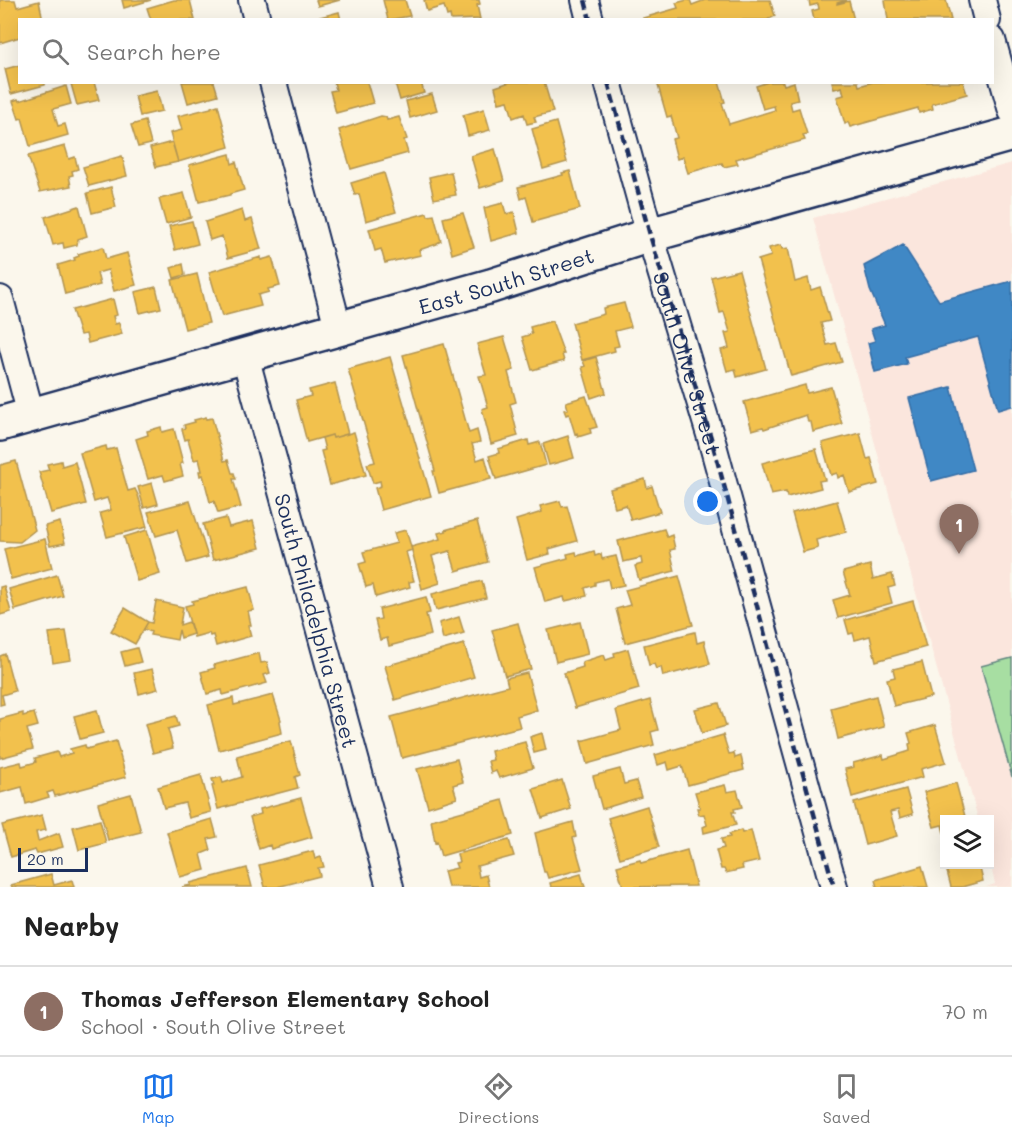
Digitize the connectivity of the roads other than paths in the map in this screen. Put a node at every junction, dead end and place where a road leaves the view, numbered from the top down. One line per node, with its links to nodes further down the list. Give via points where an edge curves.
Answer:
1 (252, 0): 4 (street)
2 (585, 0): 5 (street)
3 (981, 0): 6 (street)
4 (256, 18)
5 (590, 18)
6 (986, 18)
7 (994, 44): 10 (street)
8 (274, 84): 14 (street)
9 (609, 84): 12 (street, South Olive Street)
10 (1012, 111)
11 (1012, 134): 12 (street, East South Street)
12 (650, 235): 14 (street, East South Street, via 491,286); 18 (street, South Olive Street, via 711,438)
13 (0, 299): 16 (street)
14 (338, 327): 15 (street, East South Street)
15 (245, 356): 16 (street, East South Street); 17 (street, South Philadelphia Street)
16 (15, 420)
17 (390, 887)
18 (834, 887)

